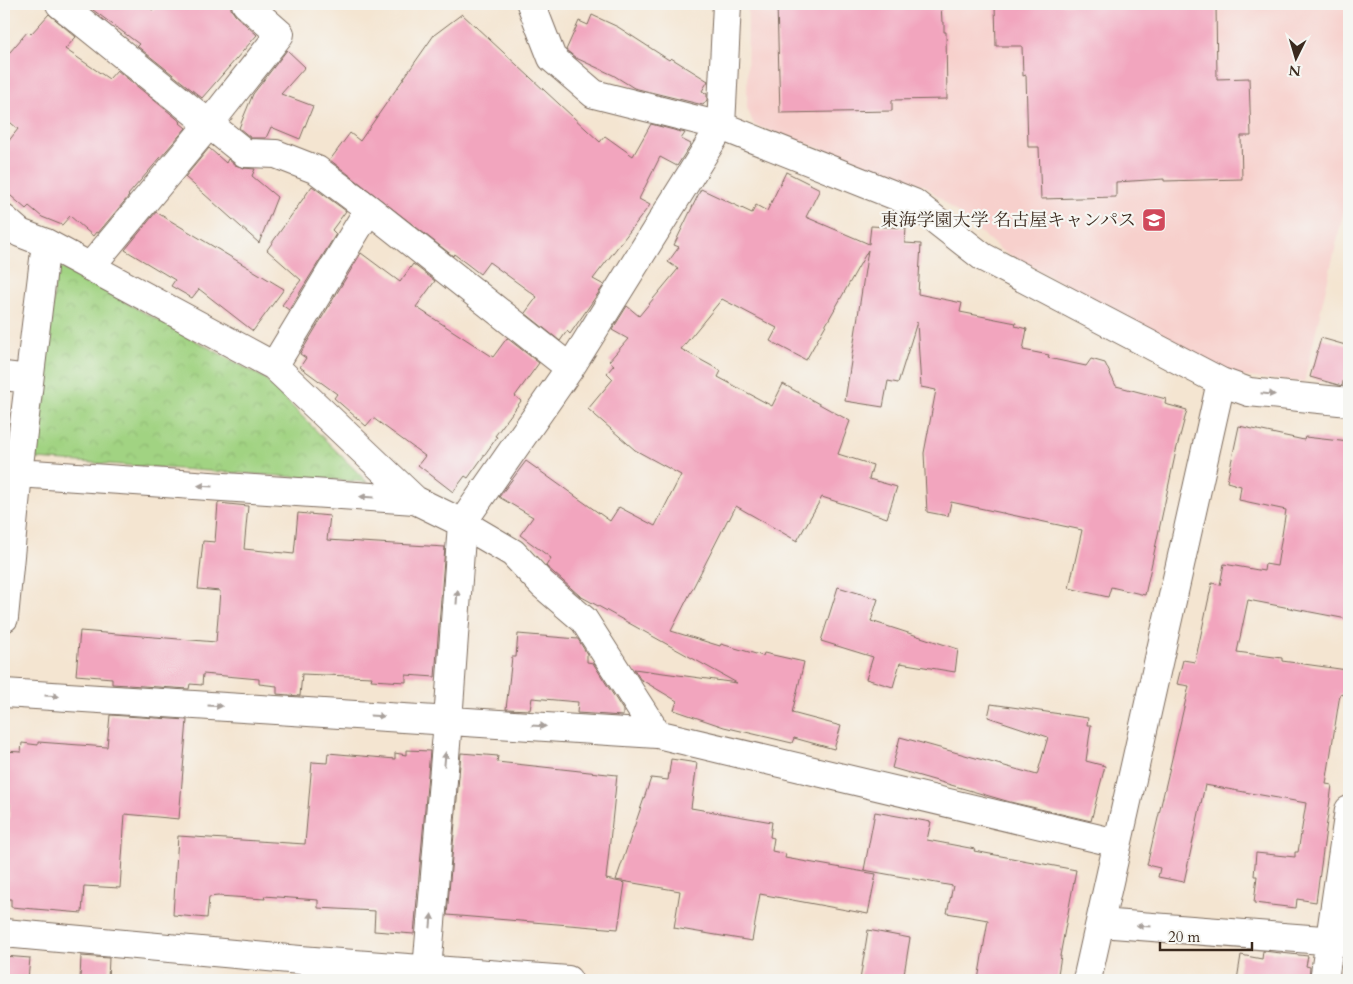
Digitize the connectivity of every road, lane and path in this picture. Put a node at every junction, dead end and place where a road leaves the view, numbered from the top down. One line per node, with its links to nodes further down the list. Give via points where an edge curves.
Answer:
1 (60, 4): 5 (street)
2 (246, 4): 5 (street, via 280,34)
3 (531, 4): 6 (street, via 552,58 594,94)
4 (727, 4): 6 (street)
5 (209, 124): 7 (street, via 246,154 276,154 316,170); 10 (street)
6 (721, 126): 12 (street); 14 (street, via 914,203 983,257)
7 (369, 209): 11 (street); 12 (street)
8 (4, 219): 9 (street, via 20,233)
9 (46, 243): 10 (street); 13 (street)
10 (90, 267): 11 (street)
11 (274, 366): 17 (street)
12 (570, 368): 18 (street)
13 (16, 378): 16 (street)
14 (1221, 382): 15 (street, one-way to 15, via 1249,392); 24 (street)
15 (1349, 402)
16 (18, 473): 17 (street, one-way to 16); 19 (street)
17 (416, 500): 18 (street)
18 (462, 523): 21 (street, one-way to 18); 22 (street, via 512,553 584,620)
19 (4, 618)
20 (4, 693): 21 (street, one-way to 21)
21 (448, 720): 22 (street, one-way to 22); 29 (street, one-way to 21)
22 (657, 734): 24 (street)
23 (1349, 810): 27 (street)
24 (1117, 843): 25 (street)
25 (1100, 923): 27 (street, one-way to 25); 31 (street)
26 (4, 933): 28 (street)
27 (1339, 941): 32 (street)
28 (298, 970): 29 (street)
29 (427, 970): 30 (street)
30 (568, 980)
31 (1087, 980)
32 (1324, 980)

